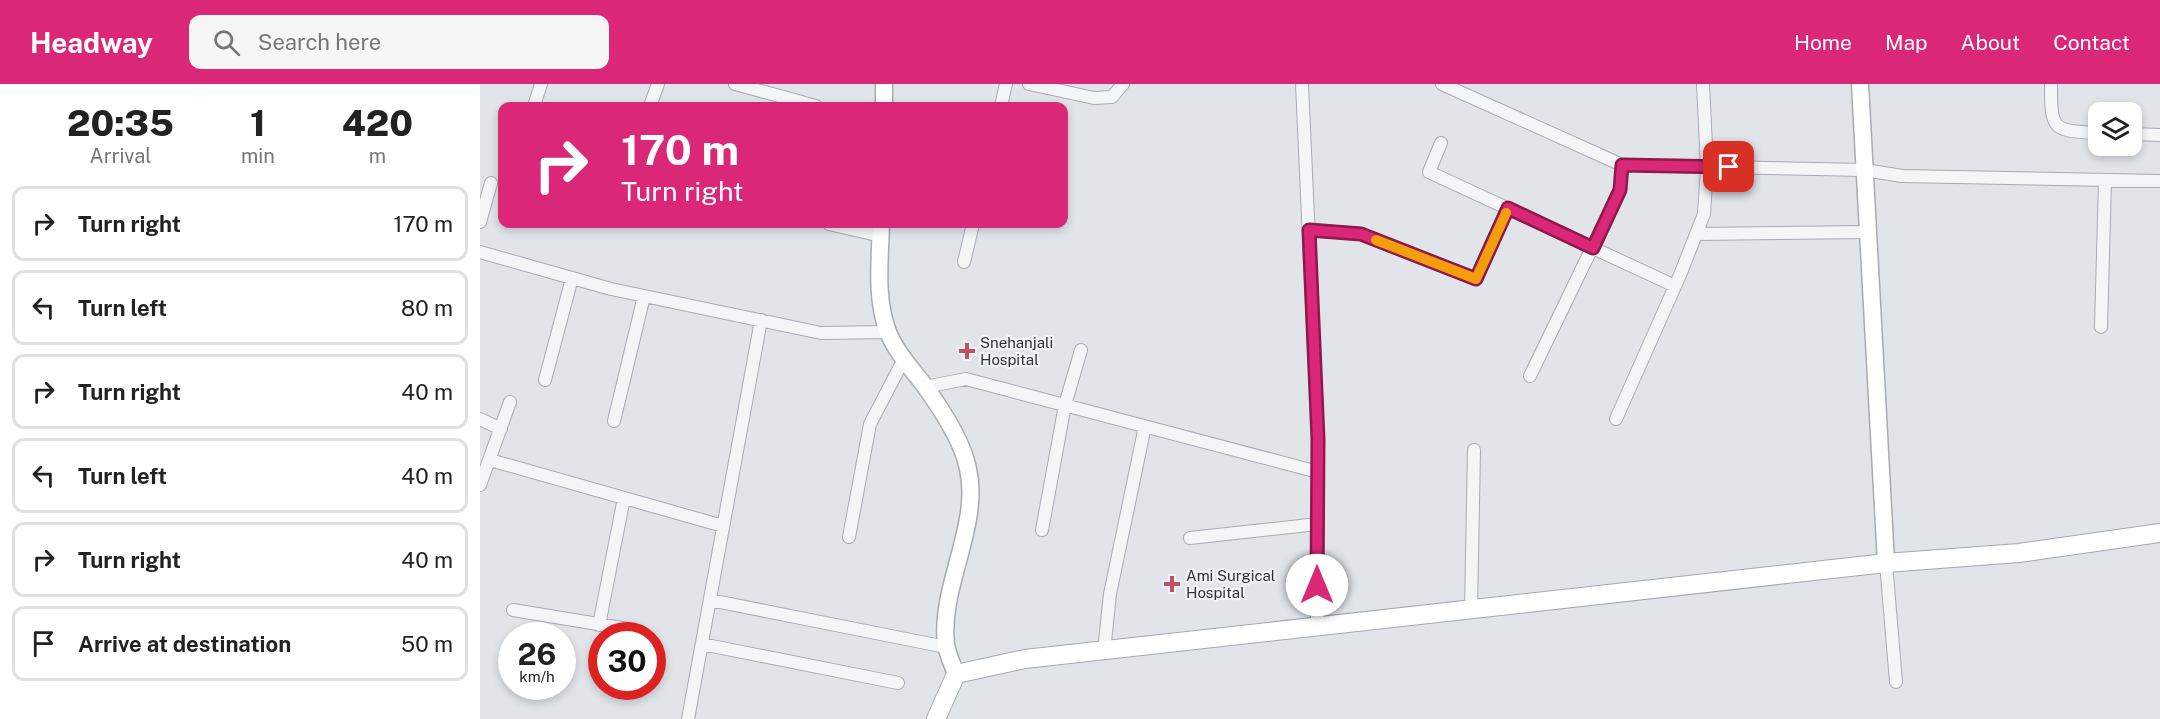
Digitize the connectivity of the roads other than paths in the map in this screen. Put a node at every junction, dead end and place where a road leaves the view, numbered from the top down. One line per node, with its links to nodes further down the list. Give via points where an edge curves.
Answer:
1 (541, 84): 13 (street)
2 (658, 84): 14 (street)
3 (735, 84): 15 (street)
4 (884, 84): 16 (street)
5 (1006, 84): 17 (street)
6 (1029, 84): 7 (street, via 1094,99 1112,97)
7 (1123, 84)
8 (1302, 84): 33 (street)
9 (1442, 84): 22 (street)
10 (1703, 84): 23 (street)
11 (1860, 84): 24 (street)
12 (2051, 84): 18 (street, via 2052,119 2059,128)
13 (535, 102)
14 (651, 102)
15 (801, 102)
16 (884, 102)
17 (1002, 102)
18 (2088, 133)
19 (2142, 134): 20 (street)
20 (2160, 135)
21 (1441, 143): 28 (street, via 1429,172)
22 (1622, 165): 23 (street); 36 (street, via 1620,190)
23 (1707, 167): 24 (street); 35 (street, via 1704,214)
24 (1865, 170): 25 (street, via 1902,176); 34 (street)
25 (2104, 181): 26 (street); 43 (street)
26 (2160, 181)
27 (491, 183): 29 (street)
28 (1508, 208): 33 (street, via 1476,279 1361,234); 36 (street)
29 (480, 222)
30 (864, 228): 32 (street)
31 (972, 228): 38 (street)
32 (881, 230): 44 (street, via 879,300)
33 (1309, 230): 59 (street)
34 (1868, 232): 35 (street); 68 (street)
35 (1696, 234): 40 (street)
36 (1593, 248): 40 (street); 47 (street)
37 (480, 252): 39 (street)
38 (964, 262)
39 (572, 278): 41 (street); 48 (street)
40 (1675, 286): 53 (street)
41 (644, 296): 42 (street); 54 (street)
42 (761, 320): 44 (street, via 821,333); 63 (street)
43 (2101, 327)
44 (888, 332): 46 (street)
45 (1081, 350): 51 (street)
46 (904, 359): 49 (street); 66 (street, via 870,424)
47 (1530, 376)
48 (546, 380)
49 (926, 387): 51 (street, via 966,379); 76 (street, via 957,439 969,469 971,500 944,623)
50 (510, 402): 56 (street)
51 (1065, 405): 55 (street); 64 (street)
52 (480, 418): 56 (street)
53 (1616, 419)
54 (615, 421)
55 (1145, 426): 59 (street); 77 (street, via 1110,594)
56 (501, 429): 58 (street)
57 (1474, 450): 70 (street)
58 (490, 460): 60 (street); 61 (street)
59 (1318, 471): 62 (street)
60 (480, 485)
61 (624, 498): 63 (street); 72 (street)
62 (1318, 524): 67 (street); 74 (street)
63 (723, 526): 69 (street)
64 (1042, 530)
65 (2160, 533): 68 (main road, via 2019,553)
66 (849, 537)
67 (1190, 538)
68 (1886, 563): 70 (main road); 79 (street)
69 (710, 600): 75 (street); 76 (street)
70 (1471, 609): 74 (main road)
71 (513, 610): 73 (street)
72 (600, 622)
73 (588, 623)
74 (1317, 627): 77 (main road)
75 (702, 644): 80 (street); 81 (street)
76 (946, 647): 78 (street)
77 (1104, 651): 78 (main road, via 1025,659)
78 (956, 674): 82 (main road)
79 (1896, 682)
80 (898, 683)
81 (688, 719)
82 (936, 719)

